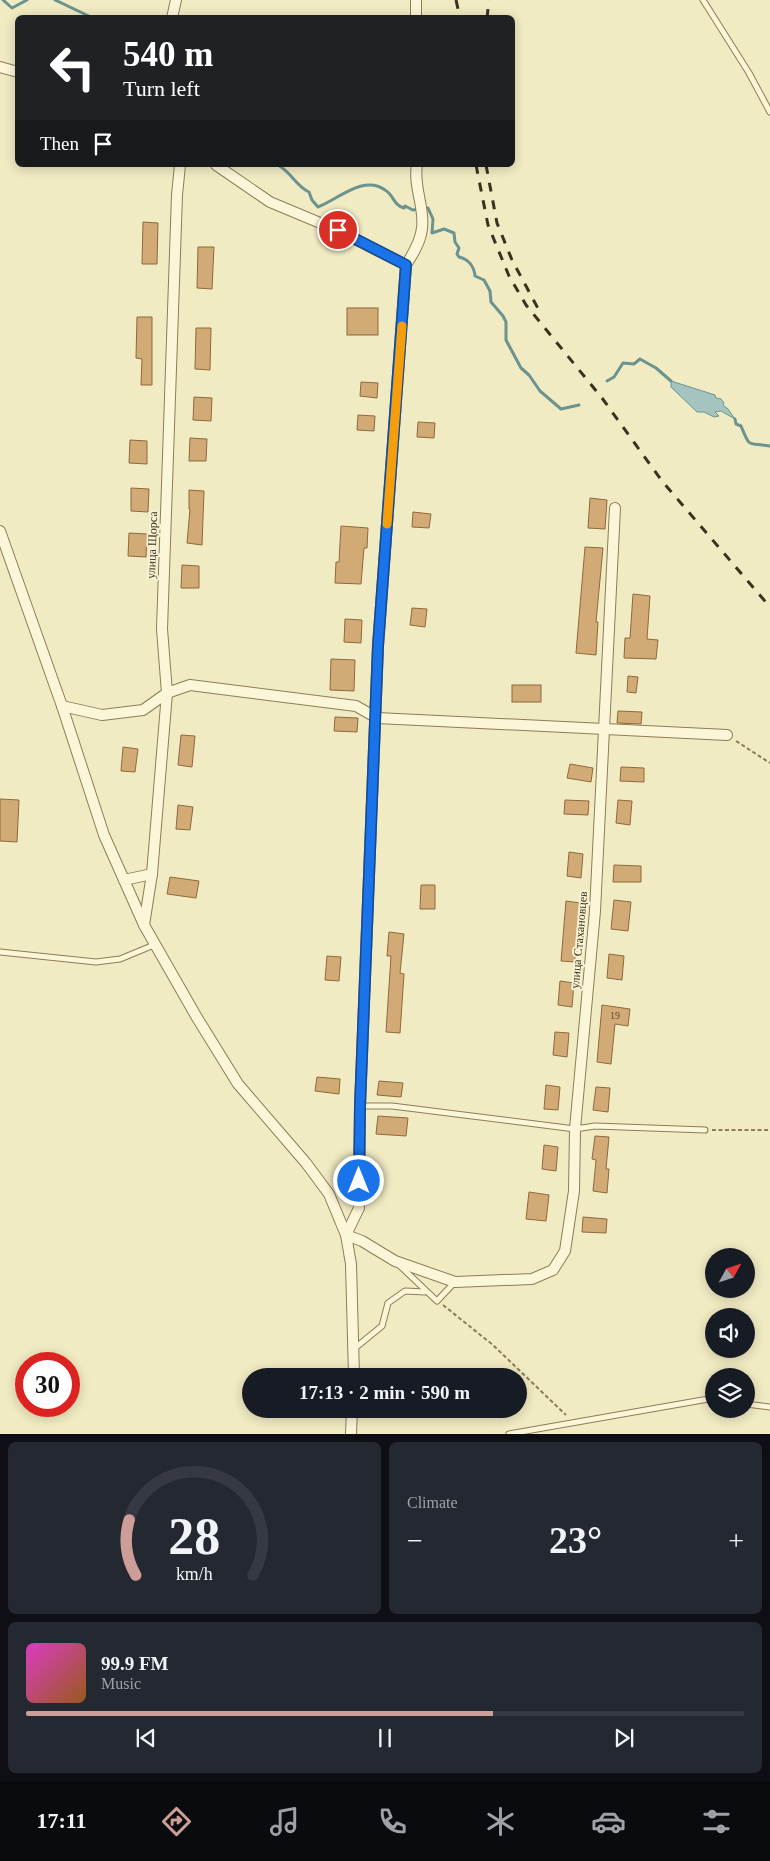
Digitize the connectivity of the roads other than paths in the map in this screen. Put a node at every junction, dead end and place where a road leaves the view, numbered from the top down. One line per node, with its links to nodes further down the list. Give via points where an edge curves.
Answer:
1 (176, 0): 4 (street)
2 (416, 0): 5 (street)
3 (703, 0): 8 (lane)
4 (173, 15)
5 (416, 15)
6 (0, 67): 7 (street)
7 (15, 71)
8 (770, 112)
9 (180, 167): 15 (street, улица Щорса, via 162,629)
10 (219, 167): 12 (street, via 270,202 338,230)
11 (417, 167): 12 (street, via 423,228)
12 (406, 265): 17 (street, via 378,646)
13 (615, 508): 18 (street, улица Стахановцев)
14 (0, 531): 16 (street)
15 (167, 694): 16 (street, via 143,710 118,714 102,715); 17 (street, via 190,685 356,706); 20 (street, улица Щорса)
16 (62, 706): 21 (street, via 104,835)
17 (377, 718): 18 (street); 25 (street)
18 (604, 730): 19 (street); 26 (street, улица Стахановцев, via 595,911)
19 (728, 735)
20 (152, 874): 21 (street); 22 (street, улица Щорса)
21 (124, 880): 22 (street)
22 (144, 925): 23 (street)
23 (154, 945): 24 (lane, via 120,959 96,962); 28 (street, via 238,1084 306,1163 328,1194)
24 (0, 952)
25 (360, 1106): 26 (lane, via 392,1106); 28 (street, via 359,1208)
26 (575, 1129): 27 (lane, via 595,1126); 30 (street, улица Стахановцев, via 574,1191 565,1251 552,1270 532,1279)
27 (705, 1130)
28 (346, 1235): 29 (street); 32 (street, via 351,1264)
29 (395, 1261): 30 (street); 31 (lane)
30 (455, 1282): 31 (lane, via 437,1301)
31 (425, 1292): 32 (lane, via 405,1291 388,1303 382,1326)
32 (355, 1348): 33 (street)
33 (354, 1368)
34 (705, 1399): 39 (lane)
35 (755, 1405): 36 (lane)
36 (770, 1407)
37 (352, 1418): 38 (street)
38 (352, 1434)
39 (509, 1434)

